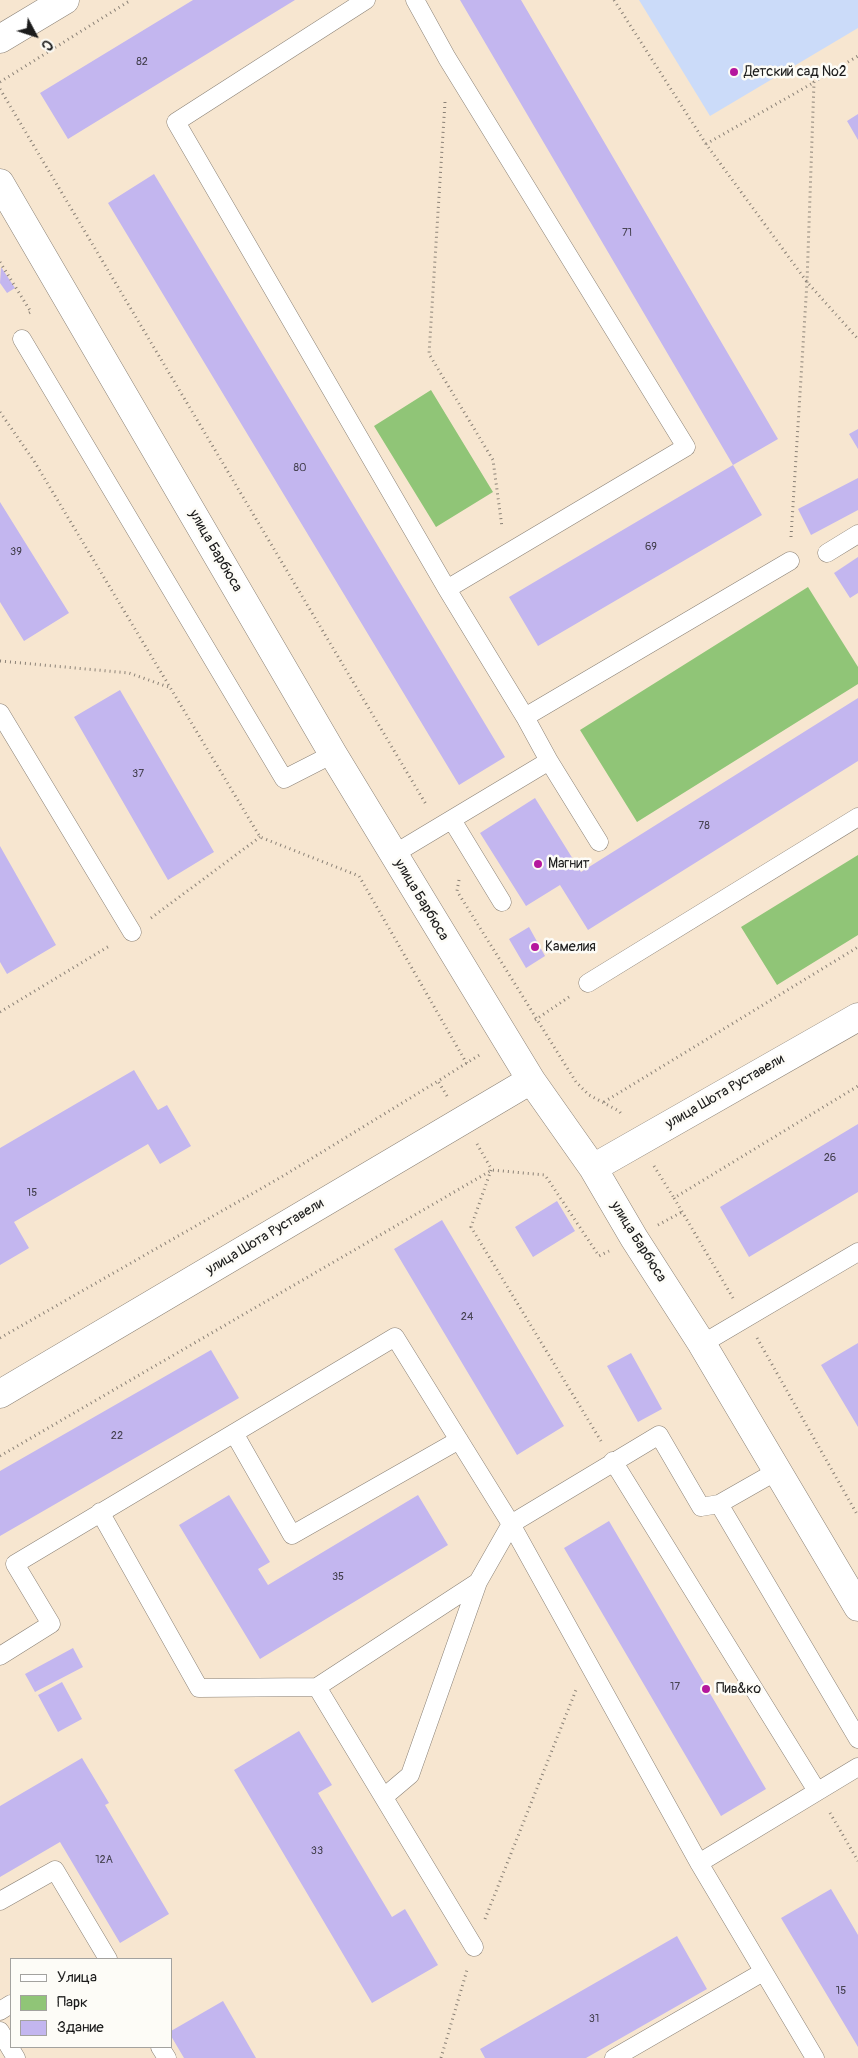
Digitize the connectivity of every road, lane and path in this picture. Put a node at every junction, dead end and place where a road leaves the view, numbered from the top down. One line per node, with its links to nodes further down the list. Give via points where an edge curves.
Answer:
1 (65, 0): 6 (street)
2 (131, 0): 9 (path)
3 (366, 0): 24 (lane, via 176,122)
4 (415, 0): 8 (lane)
5 (614, 0): 12 (path)
6 (0, 39)
7 (858, 56): 10 (path)
8 (447, 58): 22 (path, via 429,354 494,460); 22 (lane, via 686,447)
9 (0, 82)
10 (814, 82): 12 (path); 15 (path)
11 (0, 89): 32 (path)
12 (706, 144): 15 (path)
13 (0, 183): 29 (street, улица Барбюса)
14 (0, 262): 16 (path, via 31,312)
15 (807, 282): 17 (path); 23 (path)
16 (24, 316)
17 (858, 339)
18 (22, 340): 29 (lane, via 284,779)
19 (0, 412): 26 (path, via 34,460)
20 (858, 534): 21 (lane)
21 (827, 553)
22 (506, 554): 24 (lane)
23 (790, 561): 28 (lane)
24 (447, 589): 28 (lane)
25 (0, 662): 26 (path, via 129,674)
26 (171, 688): 41 (path, via 260,837 359,876)
27 (0, 714): 37 (lane)
28 (525, 717): 30 (lane)
29 (333, 754): 34 (street, улица Барбюса)
30 (549, 761): 32 (lane); 33 (lane)
31 (858, 817): 39 (lane)
32 (446, 824): 34 (lane); 36 (lane)
33 (599, 842)
34 (394, 854): 42 (street, улица Барбюса)
35 (460, 874): 44 (path, via 456,891 563,1063 589,1095)
36 (502, 902)
37 (132, 932)
38 (858, 947): 44 (path)
39 (588, 984)
40 (858, 1017): 45 (street, улица Шота Руставели)
41 (467, 1064)
42 (531, 1080): 46 (street, улица Барбюса); 51 (street, улица Шота Руставели)
43 (438, 1081): 49 (path, via 283,1176)
44 (604, 1102): 45 (path, via 619,1111)
45 (639, 1142): 46 (street, улица Шота Руставели); 47 (path)
46 (593, 1168): 50 (street, улица Барбюса)
47 (674, 1198)
48 (858, 1252): 50 (lane)
49 (0, 1338)
50 (702, 1344): 56 (street, улица Барбюса)
51 (0, 1394)
52 (234, 1433): 53 (lane, via 395,1337); 53 (lane, via 292,1535); 58 (lane)
53 (459, 1440): 59 (lane)
54 (0, 1456): 55 (path, via 492,1170 471,1227)
55 (613, 1461): 57 (lane, via 659,1435 700,1507); 59 (lane); 67 (lane)
56 (778, 1471): 57 (lane); 61 (street, улица Барбюса)
57 (719, 1504): 65 (lane)
58 (100, 1512): 62 (lane, via 15,1564 51,1624); 64 (lane, via 199,1688)
59 (511, 1524): 60 (lane); 63 (lane)
60 (478, 1582): 64 (lane); 68 (lane, via 410,1775)
61 (858, 1607)
62 (0, 1656)
63 (587, 1661): 70 (lane); 72 (path)
64 (317, 1687): 68 (lane)
65 (858, 1739)
66 (858, 1766): 67 (lane)
67 (817, 1791): 69 (path); 70 (lane)
68 (384, 1797): 72 (lane)
69 (858, 1862)
70 (699, 1863): 74 (lane)
71 (0, 1901): 73 (lane, via 55,1870)
72 (474, 1947): 77 (path)
73 (107, 1958)
74 (763, 1972): 78 (lane); 79 (lane)
75 (0, 2031): 76 (lane)
76 (10, 2048)
77 (441, 2058)
78 (614, 2058)
79 (815, 2058)

